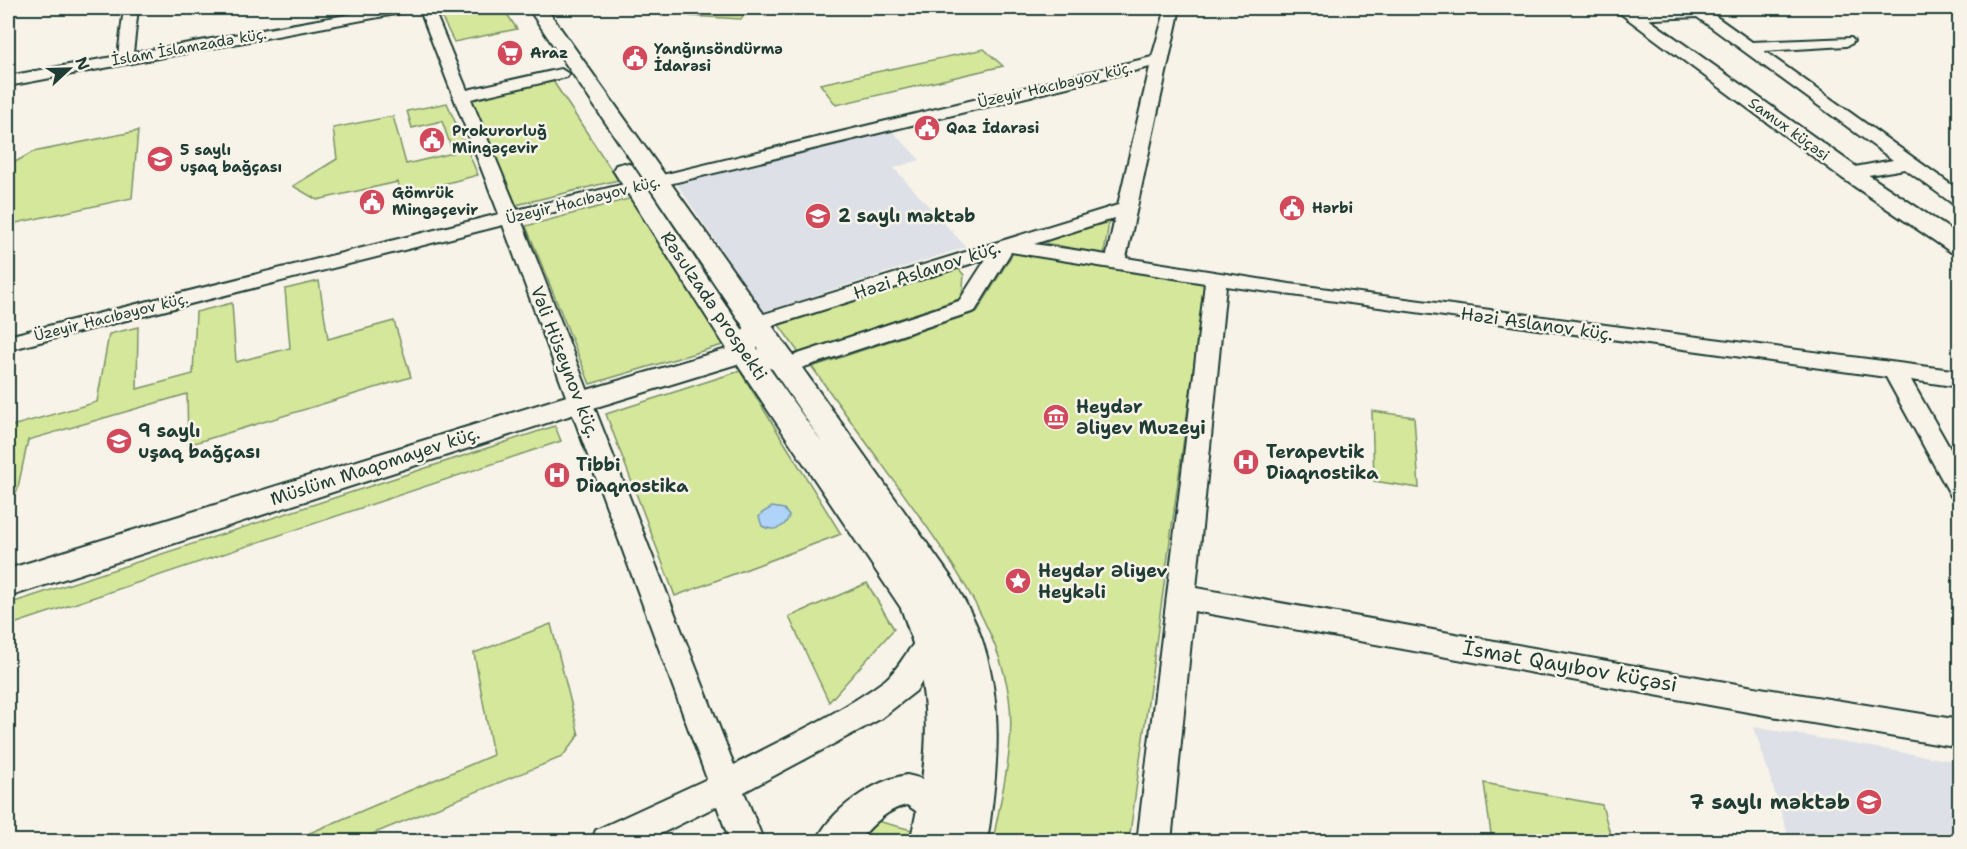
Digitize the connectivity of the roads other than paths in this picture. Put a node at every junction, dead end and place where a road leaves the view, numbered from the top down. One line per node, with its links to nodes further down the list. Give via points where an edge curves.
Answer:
1 (131, 8): 11 (street)
2 (406, 8): 11 (street, İslam İslamzadə küç.)
3 (426, 8): 15 (street, Vəli Hüseynov küç.)
4 (517, 8): 13 (main road, Rəsulzadə prospekti)
5 (537, 8): 18 (main road, Rəsulzadə prospekti)
6 (1173, 8): 12 (street)
7 (1698, 10): 8 (street); 10 (street)
8 (1628, 12): 17 (main road, Samux küçəsi)
9 (1846, 41): 10 (street)
10 (1749, 47): 16 (street)
11 (125, 59): 14 (street, İslam İslamzadə küç.)
12 (1159, 60): 18 (street, Üzeyir Hacıbəyov küç.); 20 (street)
13 (561, 74): 15 (street); 18 (main road, Rəsulzadə prospekti)
14 (8, 81)
15 (460, 96): 21 (street, Vəli Hüseynov küç.)
16 (1908, 163): 17 (street); 19 (street)
17 (1850, 173): 23 (main road, Samux küçəsi)
18 (646, 184): 21 (street, Üzeyir Hacıbəyov küç.); 26 (main road, Rəsulzadə prospekti); 28 (main road, Rəsulzadə prospekti)
19 (1959, 200)
20 (1128, 208): 22 (street, Həzi Aslanov küç.); 24 (street)
21 (510, 218): 27 (street, Üzeyir Hacıbəyov küç.); 32 (street, Vəli Hüseynov küç.)
22 (1005, 245): 24 (street, Həzi Aslanov küç.); 26 (street, Həzi Aslanov küç.); 29 (street, via 967,306)
23 (1959, 247)
24 (1115, 263): 25 (street, Həzi Aslanov küç.)
25 (1216, 279): 30 (street, Həzi Aslanov küç.); 36 (street)
26 (756, 324): 28 (street); 29 (main road, Rəsulzadə prospekti)
27 (8, 343)
28 (744, 352): 29 (street); 32 (main road, Müslüm Maqomayev küç.); 35 (main road, Rəsulzadə prospekti)
29 (786, 366): 35 (main road, Rəsulzadə prospekti)
30 (1894, 371): 31 (street, Həzi Aslanov küç.); 33 (street)
31 (1959, 380)
32 (580, 402): 34 (main road, Müslüm Maqomayev küç.); 39 (street, Vəli Hüseynov küç.)
33 (1959, 489)
34 (8, 583)
35 (928, 596): 37 (main road); 44 (main road, via 961,632 979,706 977,771)
36 (1181, 597): 38 (street, İsmət Qayıbov küçəsi); 45 (street)
37 (933, 641): 39 (street, via 911,674 885,699); 40 (main road, via 947,714 942,792)
38 (1959, 734)
39 (725, 786): 41 (street); 42 (street, Vəli Hüseynov küç.)
40 (934, 830): 43 (street, via 928,802 918,792 902,789 869,808)
41 (608, 842)
42 (747, 842)
43 (833, 842)
44 (966, 842)
45 (1154, 842)

